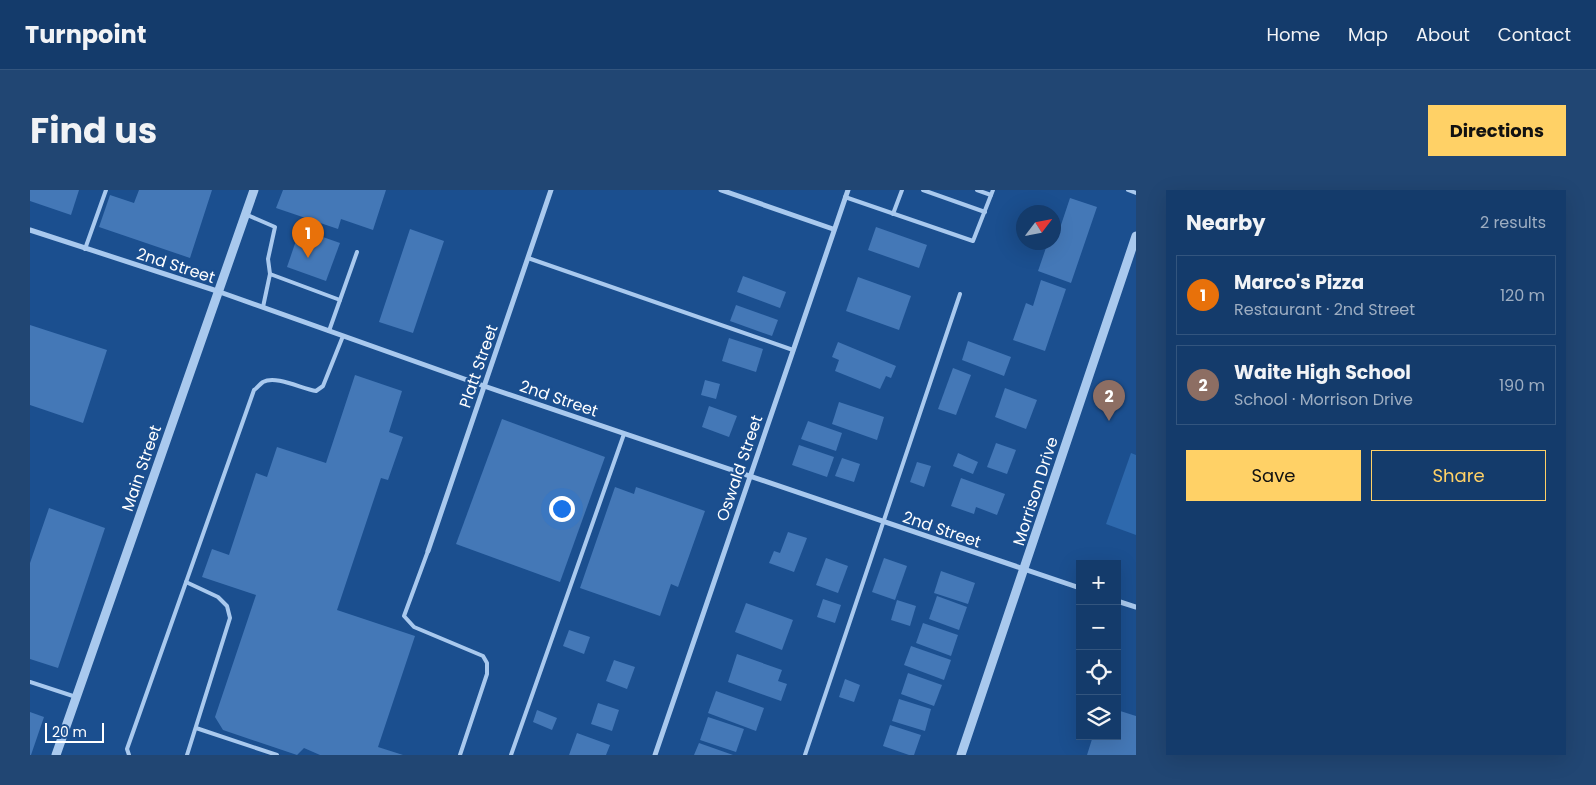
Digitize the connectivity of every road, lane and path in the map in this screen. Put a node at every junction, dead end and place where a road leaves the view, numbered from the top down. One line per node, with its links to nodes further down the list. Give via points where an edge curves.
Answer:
1 (106, 190): 20 (lane)
2 (254, 190): 15 (street, Main Street)
3 (551, 190): 22 (street, Platt Street)
4 (721, 190): 18 (street)
5 (848, 190): 13 (street, Oswald Street)
6 (902, 190): 16 (lane)
7 (924, 190): 14 (lane)
8 (977, 190): 12 (lane)
9 (993, 190): 12 (lane)
10 (1128, 190): 11 (lane)
11 (1136, 193)
12 (991, 195): 14 (lane)
13 (845, 197): 16 (lane); 18 (street, Oswald Street)
14 (984, 212): 16 (lane, via 973,241)
15 (245, 214): 23 (lane, via 275,227 268,258); 24 (street, Main Street)
16 (893, 214)
17 (30, 230): 20 (street, 2nd Street)
18 (833, 230): 30 (street, Oswald Street)
19 (1136, 236): 36 (street, Morrison Drive)
20 (85, 249): 24 (street, 2nd Street)
21 (357, 252): 26 (lane)
22 (528, 258): 30 (lane); 31 (street, Platt Street)
23 (270, 274): 26 (lane); 27 (lane)
24 (217, 291): 27 (street, 2nd Street); 42 (street, Main Street)
25 (960, 294): 34 (lane)
26 (340, 300): 28 (lane)
27 (263, 308): 28 (street, 2nd Street)
28 (329, 331): 29 (street, 2nd Street)
29 (343, 336): 31 (street, 2nd Street); 37 (lane, via 322,386 316,391 276,380 264,381 254,390)
30 (793, 350): 33 (street, Oswald Street)
31 (484, 386): 32 (street, 2nd Street); 35 (street, Platt Street)
32 (624, 434): 33 (street, 2nd Street); 49 (lane)
33 (750, 477): 34 (street, 2nd Street); 50 (street, Oswald Street)
34 (884, 522): 36 (street, 2nd Street); 51 (lane)
35 (428, 550): 48 (lane, via 404,616 414,627 483,656 487,663 488,674)
36 (1024, 570): 38 (street, 2nd Street); 52 (street, Morrison Drive)
37 (186, 582): 43 (lane, via 218,597 227,606 230,618); 45 (lane, via 127,749)
38 (1076, 587)
39 (1121, 602): 40 (street)
40 (1136, 607)
41 (30, 682): 42 (lane)
42 (77, 697): 44 (street, Main Street)
43 (196, 728): 46 (lane); 47 (lane)
44 (56, 755)
45 (129, 755)
46 (188, 755)
47 (277, 755)
48 (460, 755)
49 (511, 755)
50 (655, 755)
51 (804, 755)
52 (961, 755)

